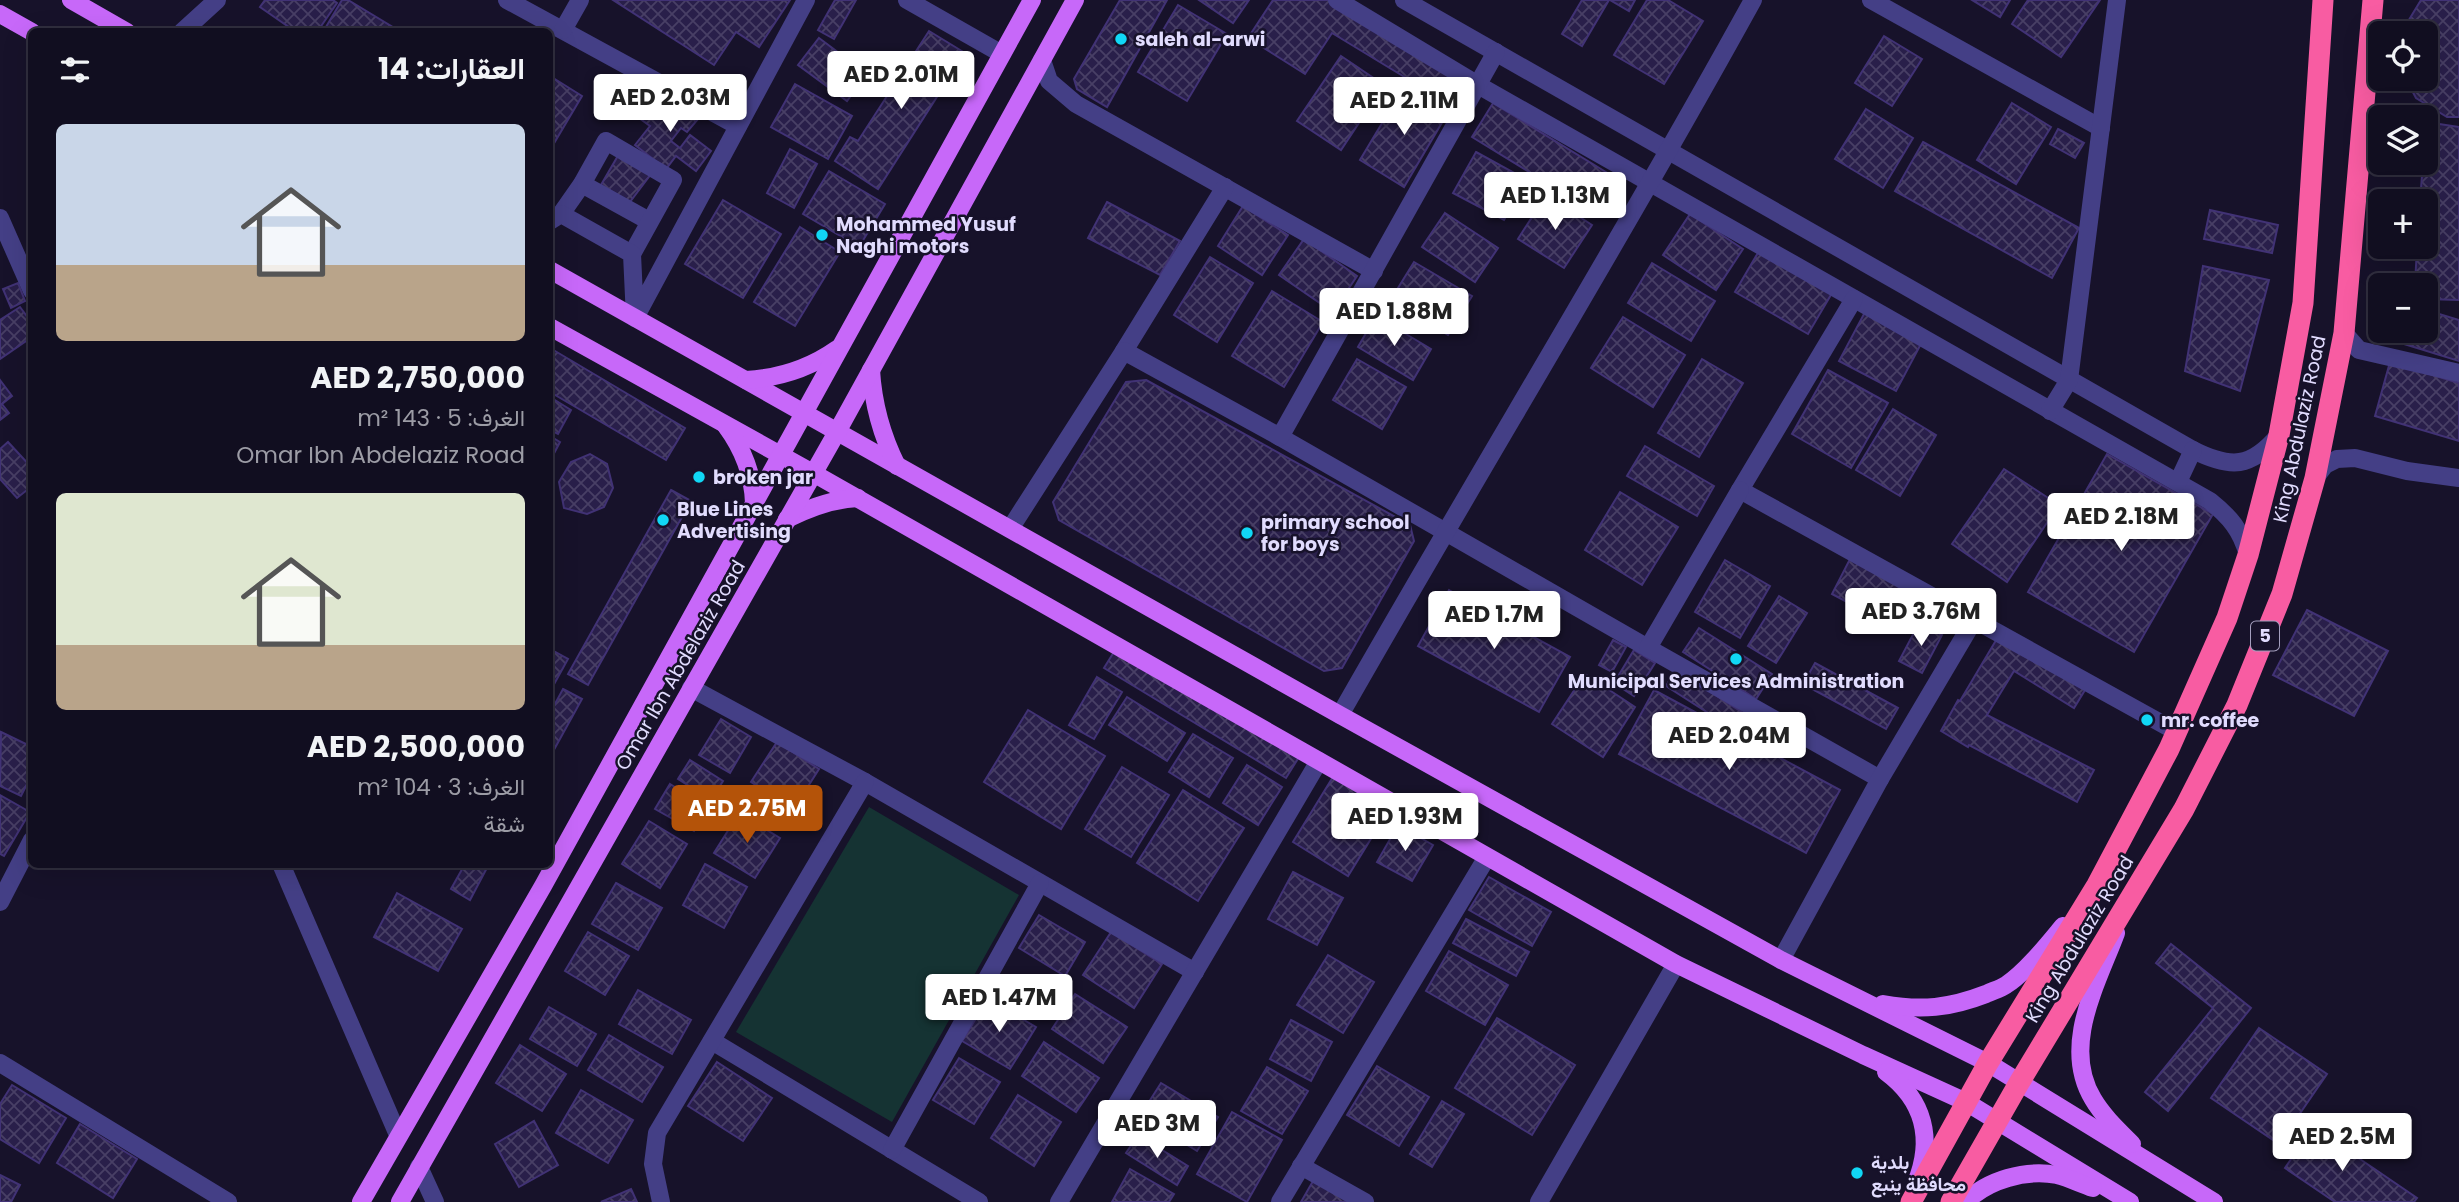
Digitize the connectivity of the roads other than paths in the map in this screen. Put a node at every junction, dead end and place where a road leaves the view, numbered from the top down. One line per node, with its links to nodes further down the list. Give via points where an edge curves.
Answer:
1 (71, 0): 17 (main road)
2 (217, 0): 18 (street)
3 (507, 0): 20 (street)
4 (580, 0): 20 (street)
5 (806, 0): 25 (street)
6 (907, 0): 22 (street)
7 (1032, 0): 22 (main road, Omar Ibn Abdelaziz Road)
8 (1075, 0): 23 (main road, Omar Ibn Abdelaziz Road)
9 (1337, 0): 24 (street)
10 (1405, 0): 21 (street)
11 (1753, 0): 27 (street)
12 (1871, 0): 26 (street)
13 (2117, 0): 26 (street)
14 (2323, 0): 52 (highway, King Abdulaziz Road / 5, via 2302,303)
15 (2373, 0): 41 (highway, King Abdulaziz Road / 5)
16 (0, 14): 19 (main road)
17 (120, 28)
18 (186, 28)
19 (28, 30)
20 (563, 30): 25 (street)
21 (1496, 52): 24 (street); 27 (street)
22 (1002, 54): 42 (main road, Omar Ibn Abdelaziz Road)
23 (1042, 60): 30 (street, via 1049,81 1066,97); 44 (main road, Omar Ibn Abdelaziz Road)
24 (1478, 85): 28 (street); 35 (street)
25 (738, 126): 39 (street)
26 (2101, 128): 47 (street)
27 (1669, 151): 28 (street); 47 (street)
28 (1651, 183): 38 (street); 66 (street)
29 (582, 184): 32 (street); 33 (street); 33 (street, via 606,141 673,180)
30 (1225, 187): 35 (street); 43 (street)
31 (0, 218): 37 (street)
32 (555, 218): 34 (street)
33 (649, 221): 34 (street)
34 (632, 254): 39 (street)
35 (1374, 271): 53 (street)
36 (553, 272): 39 (main road)
37 (28, 282)
38 (1854, 299): 48 (street); 61 (street)
39 (635, 318): 46 (main road)
40 (553, 329): 50 (main road)
41 (2343, 333): 45 (street, via 2359,350); 58 (highway, King Abdulaziz Road / 5)
42 (840, 347): 46 (main road, via 818,362 769,379); 49 (main road, Omar Ibn Abdelaziz Road)
43 (1124, 351): 53 (street); 65 (street)
44 (871, 370): 51 (main road, Omar Ibn Abdelaziz Road); 56 (main road, via 873,395)
45 (2459, 373)
46 (746, 380): 49 (main road)
47 (2069, 380): 48 (street); 54 (street)
48 (2050, 411): 60 (street)
49 (804, 413): 51 (main road); 55 (main road, Omar Ibn Abdelaziz Road)
50 (724, 423): 55 (main road); 63 (main road, via 738,442 750,473)
51 (837, 432): 56 (main road); 57 (main road, Omar Ibn Abdelaziz Road)
52 (2279, 435): 54 (street, via 2266,451 2233,464); 67 (highway, King Abdulaziz Road / 5)
53 (1280, 438): 66 (street)
54 (2193, 450): 60 (street)
55 (781, 455): 57 (main road); 63 (main road, Omar Ibn Abdelaziz Road)
56 (897, 466): 65 (main road)
57 (813, 473): 62 (main road); 64 (main road, Omar Ibn Abdelaziz Road)
58 (2315, 478): 59 (street, via 2325,465 2356,457 2407,471); 84 (highway, King Abdulaziz Road / 5, via 2282,594 2237,705 2184,809)
59 (2459, 478)
60 (2178, 482): 67 (street, via 2227,515 2244,538)
61 (1740, 490): 68 (street); 69 (street)
62 (858, 498): 64 (main road); 73 (main road)
63 (754, 503): 79 (main road, Omar Ibn Abdelaziz Road)
64 (787, 519): 70 (main road, Omar Ibn Abdelaziz Road)
65 (1010, 529): 71 (main road)
66 (1445, 530): 69 (street); 71 (street)
67 (2248, 555): 72 (highway, King Abdulaziz Road / 5, via 2227,618)
68 (1974, 620): 72 (street); 74 (street)
69 (1648, 648): 74 (street)
70 (691, 688): 75 (street); 100 (main road, Omar Ibn Abdelaziz Road)
71 (1340, 715): 85 (main road)
72 (2177, 732): 82 (highway, King Abdulaziz Road / 5)
73 (1319, 761): 77 (main road); 87 (street)
74 (1880, 779): 85 (street)
75 (865, 782): 81 (street); 89 (street)
76 (28, 848): 83 (street)
77 (1487, 857): 86 (main road); 99 (street)
78 (283, 868): 96 (street)
79 (553, 868)
80 (553, 868): 96 (main road, Omar Ibn Abdelaziz Road)
81 (1040, 883): 87 (street); 97 (street)
82 (2097, 886): 88 (main road, via 2006,986 1939,1007 1913,1009); 92 (highway, King Abdulaziz Road / 5)
83 (0, 902)
84 (2127, 903): 93 (highway, King Abdulaziz Road / 5); 98 (main road, via 2084,1020 2080,1063 2093,1100)
85 (1781, 960): 88 (main road)
86 (1676, 964): 90 (main road); 110 (street)
87 (1195, 972): 107 (street)
88 (1864, 1001): 92 (main road)
89 (712, 1041): 97 (street); 105 (street, via 657,1133 653,1164)
90 (1863, 1055): 94 (main road); 111 (main road, via 1899,1081 1922,1116 1921,1170)
91 (0, 1063): 101 (street)
92 (1989, 1063): 93 (main road); 94 (highway, King Abdulaziz Road / 5)
93 (2019, 1083): 95 (highway, King Abdulaziz Road / 5); 98 (main road)
94 (1966, 1102): 95 (main road); 111 (highway, King Abdulaziz Road / 5)
95 (1997, 1120): 112 (highway, King Abdulaziz Road / 5); 114 (main road)
96 (398, 1135): 102 (main road, Omar Ibn Abdelaziz Road)
97 (892, 1150): 106 (street)
98 (2152, 1164): 115 (main road)
99 (1301, 1166): 108 (street); 109 (street)
100 (419, 1167): 103 (main road, Omar Ibn Abdelaziz Road); 104 (street)
101 (228, 1202)
102 (361, 1202)
103 (400, 1202)
104 (435, 1202)
105 (662, 1202)
106 (979, 1202)
107 (1059, 1202)
108 (1280, 1202)
109 (1366, 1202)
110 (1539, 1202)
111 (1909, 1202)
112 (1951, 1202)
113 (1966, 1202): 114 (main road, via 1990,1184 2034,1174 2056,1175)
114 (2129, 1202)
115 (2214, 1202)

